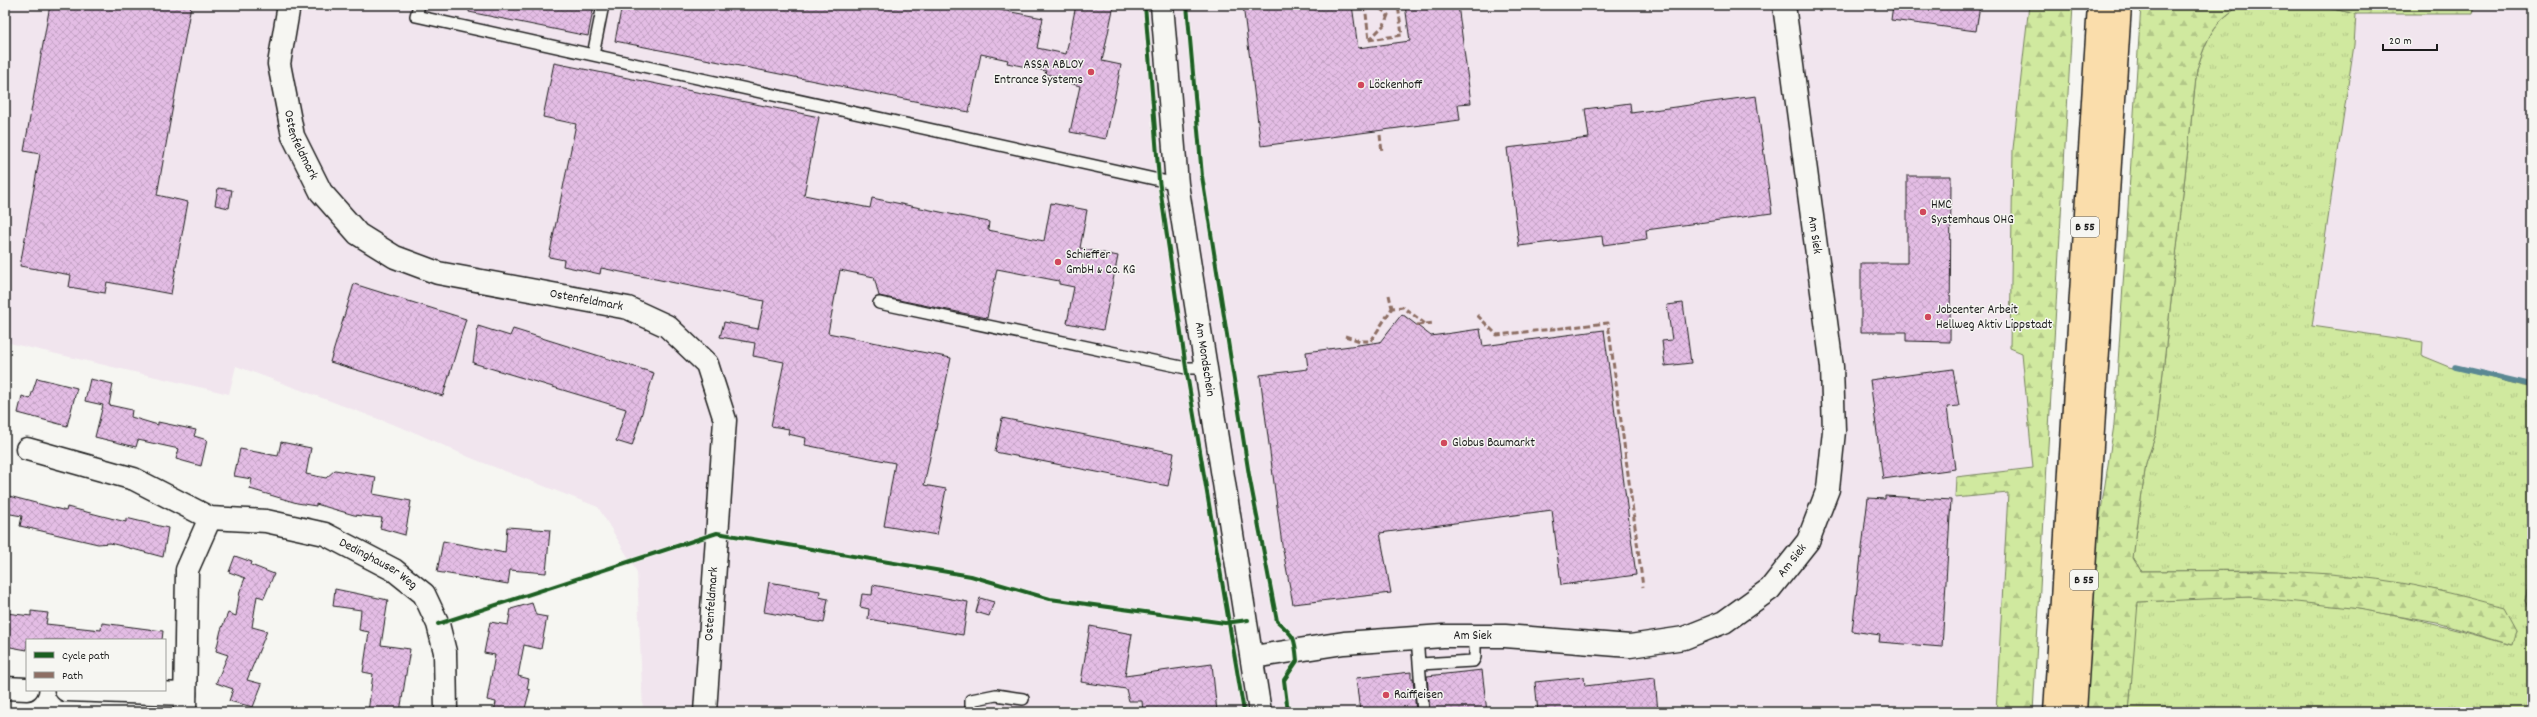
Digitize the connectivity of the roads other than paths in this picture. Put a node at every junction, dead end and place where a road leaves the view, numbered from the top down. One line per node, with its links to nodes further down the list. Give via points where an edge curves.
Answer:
1 (289, 5): 24 (street, Ostenfeldmark, via 279,64 293,136 321,192 358,234 395,257 438,273 628,308 667,326 707,364 725,420)
2 (419, 5): 8 (lane, via 416,16)
3 (603, 5): 8 (lane)
4 (1162, 5): 9 (street, Am Mondschein)
5 (1784, 5): 14 (street, Am Siek, via 1832,367 1834,431 1828,489 1808,541 1770,589 1724,622 1684,638 1630,646)
6 (2099, 5): 28 (highway, B 55)
7 (2120, 5): 29 (highway, B 55)
8 (594, 55): 9 (lane)
9 (1177, 184): 11 (street, Am Mondschein)
10 (879, 303): 11 (lane, via 1186,368)
11 (1207, 368): 16 (street, Am Mondschein)
12 (27, 449): 13 (street, Dedinghauser Weg, via 134,479)
13 (210, 518): 22 (street, via 187,570); 23 (street, Dedinghauser Weg, via 266,521 325,534 394,570 424,594 438,624 445,652)
14 (1475, 636): 15 (street, Am Siek); 17 (lane, via 1473,661)
15 (1418, 638): 16 (street, Am Siek, via 1344,643); 17 (lane)
16 (1253, 657): 26 (street, Am Mondschein)
17 (1420, 664): 27 (lane)
18 (5, 688): 19 (street)
19 (26, 689)
20 (75, 691): 22 (street)
21 (1023, 699): 25 (lane, via 996,695 971,700)
22 (185, 703)
23 (446, 712)
24 (704, 712)
25 (971, 712)
26 (1260, 712)
27 (1423, 712)
28 (2055, 712)
29 (2075, 712)

